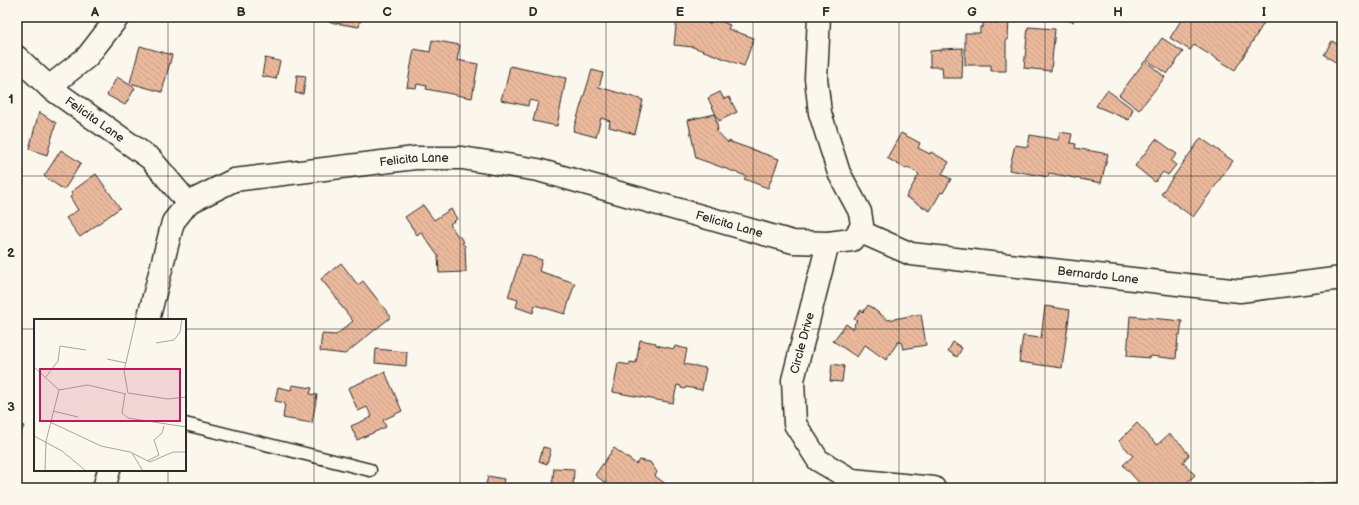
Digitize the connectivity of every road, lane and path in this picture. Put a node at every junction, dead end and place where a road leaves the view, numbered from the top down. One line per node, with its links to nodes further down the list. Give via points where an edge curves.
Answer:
1 (118, 17): 4 (street, via 87,57)
2 (819, 17): 6 (street, via 816,78 820,113 839,174 860,212 862,225)
3 (17, 57): 4 (street, Felicita Lane)
4 (49, 87): 5 (street, Felicita Lane, via 150,159)
5 (188, 203): 7 (street, Felicita Lane, via 234,180 416,158 462,158 538,170 793,242); 9 (street, via 173,222)
6 (859, 231): 7 (street, Felicita Lane, via 852,240); 8 (street, Bernardo Lane, via 911,254 1240,291)
7 (828, 243): 14 (street, Circle Drive, via 793,380 795,424 818,460 852,480)
8 (1342, 278)
9 (148, 319)
10 (186, 424): 11 (lane)
11 (370, 470)
12 (109, 471): 13 (street)
13 (104, 488)
14 (934, 488)

